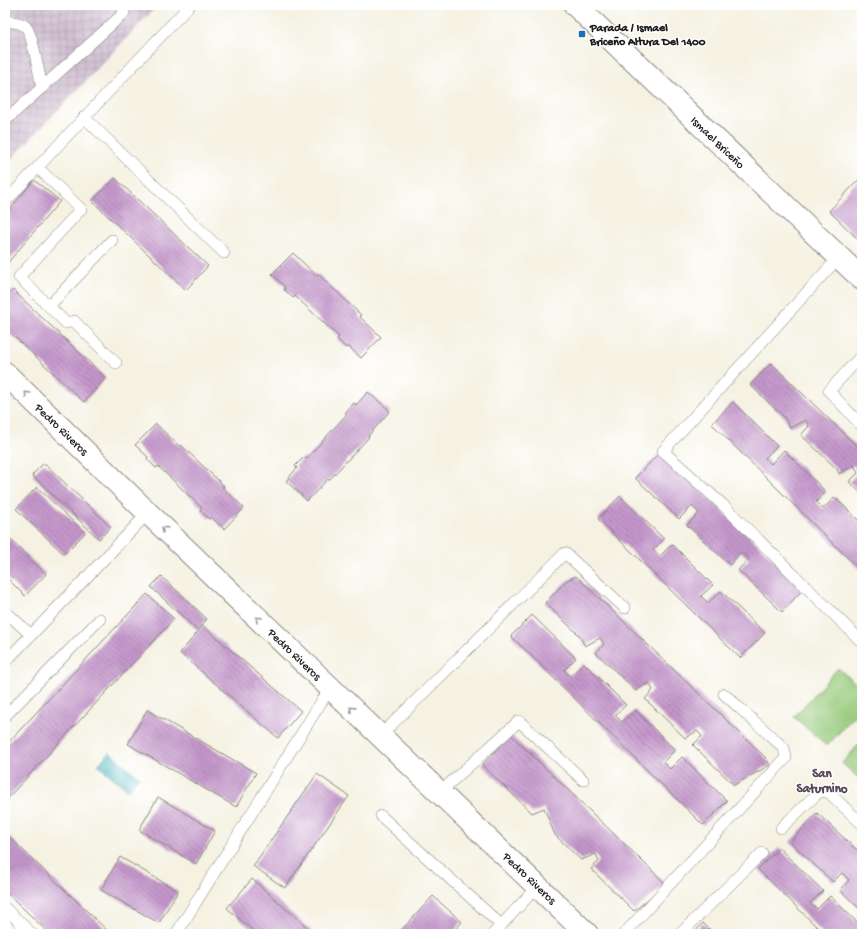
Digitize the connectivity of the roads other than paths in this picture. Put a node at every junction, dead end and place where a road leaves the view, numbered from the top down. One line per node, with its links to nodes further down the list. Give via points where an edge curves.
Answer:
1 (122, 5): 5 (lane, via 124,13)
2 (190, 5): 6 (lane)
3 (575, 5): 12 (street, Ismael Briceño)
4 (5, 21): 5 (lane, via 25,26 30,34)
5 (42, 88): 7 (lane)
6 (84, 117): 8 (lane); 11 (lane)
7 (5, 121)
8 (38, 168): 9 (lane); 14 (lane, via 82,209 19,277)
9 (5, 202)
10 (112, 240): 14 (lane)
11 (224, 253)
12 (839, 257): 13 (street, Ismael Briceño); 24 (lane, via 663,451 723,505)
13 (862, 279)
14 (49, 306): 16 (lane, via 66,323 74,321)
15 (862, 355): 18 (lane, via 830,391)
16 (116, 363)
17 (5, 373): 19 (street, Pedro Riveros, one-way to 17)
18 (862, 426)
19 (148, 513): 23 (lane); 26 (street, Pedro Riveros, one-way to 19)
20 (625, 608): 29 (lane, via 565,554)
21 (5, 611): 23 (lane)
22 (100, 619): 28 (lane)
23 (31, 635): 25 (lane)
24 (862, 642)
25 (5, 662)
26 (330, 688): 29 (street, Pedro Riveros, one-way to 26); 40 (lane)
27 (724, 694): 43 (lane, via 784,748 786,758)
28 (5, 716)
29 (380, 736): 31 (street, Pedro Riveros)
30 (583, 780): 31 (lane, via 519,721)
31 (440, 792): 36 (street, Pedro Riveros)
32 (381, 816): 38 (lane)
33 (862, 824): 34 (lane, via 827,791 819,792)
34 (781, 828)
35 (762, 853): 44 (lane)
36 (538, 886): 38 (lane); 42 (street, Pedro Riveros)
37 (5, 908): 39 (lane)
38 (501, 925): 41 (lane)
39 (32, 934)
40 (176, 934)
41 (493, 934)
42 (587, 934)
43 (624, 934)
44 (680, 934)

